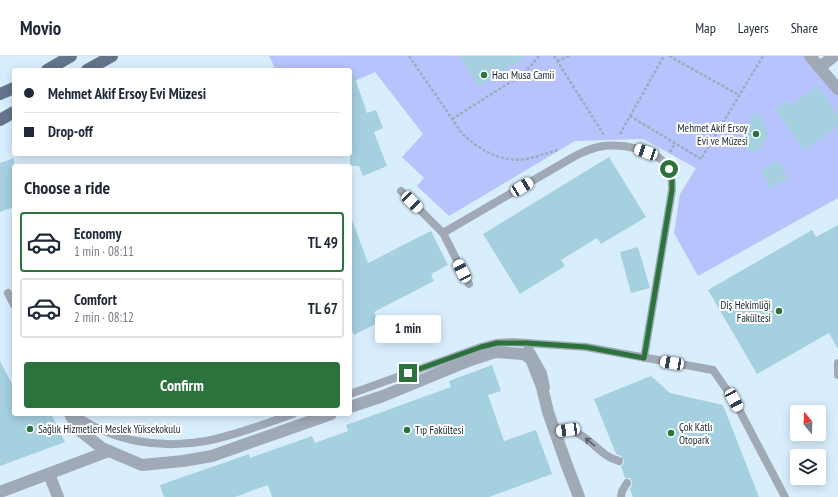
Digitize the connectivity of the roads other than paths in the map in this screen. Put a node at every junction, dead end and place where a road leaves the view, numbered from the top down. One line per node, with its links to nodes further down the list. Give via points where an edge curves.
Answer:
1 (72, 56): 6 (main road)
2 (112, 56): 7 (main road)
3 (810, 56): 5 (street)
4 (834, 56): 5 (street)
5 (820, 67): 9 (street)
6 (51, 68)
7 (91, 68)
8 (12, 89): 10 (main road)
9 (838, 89)
10 (0, 94)
11 (12, 113): 12 (main road)
12 (0, 120)
13 (401, 191): 14 (lane)
14 (443, 233): 15 (lane); 19 (lane, via 589,149 614,146 636,148 657,156 669,169 672,190)
15 (469, 284)
16 (8, 293): 17 (lane)
17 (12, 301)
18 (526, 343): 19 (lane, via 586,347); 22 (lane, via 497,343 481,347); 28 (lane, via 544,373)
19 (644, 358): 39 (lane, via 713,370 734,400)
20 (838, 363): 21 (lane)
21 (838, 375)
22 (352, 393)
23 (352, 406): 36 (street, via 468,360 495,352 524,354 531,359 542,387 548,412)
24 (71, 416): 29 (street, via 79,430)
25 (78, 416): 26 (lane, via 112,435 146,442 178,444 230,435)
26 (287, 416)
27 (325, 416): 29 (street, via 212,456 183,461 142,465)
28 (560, 431): 30 (lane, one-way to 28, via 612,460 574,431); 37 (lane)
29 (109, 451): 31 (street)
30 (619, 461)
31 (49, 474): 33 (street); 35 (street)
32 (627, 483): 38 (lane)
33 (0, 492): 34 (street)
34 (8, 497)
35 (58, 497)
36 (579, 497)
37 (585, 497)
38 (621, 497)
39 (785, 497)

